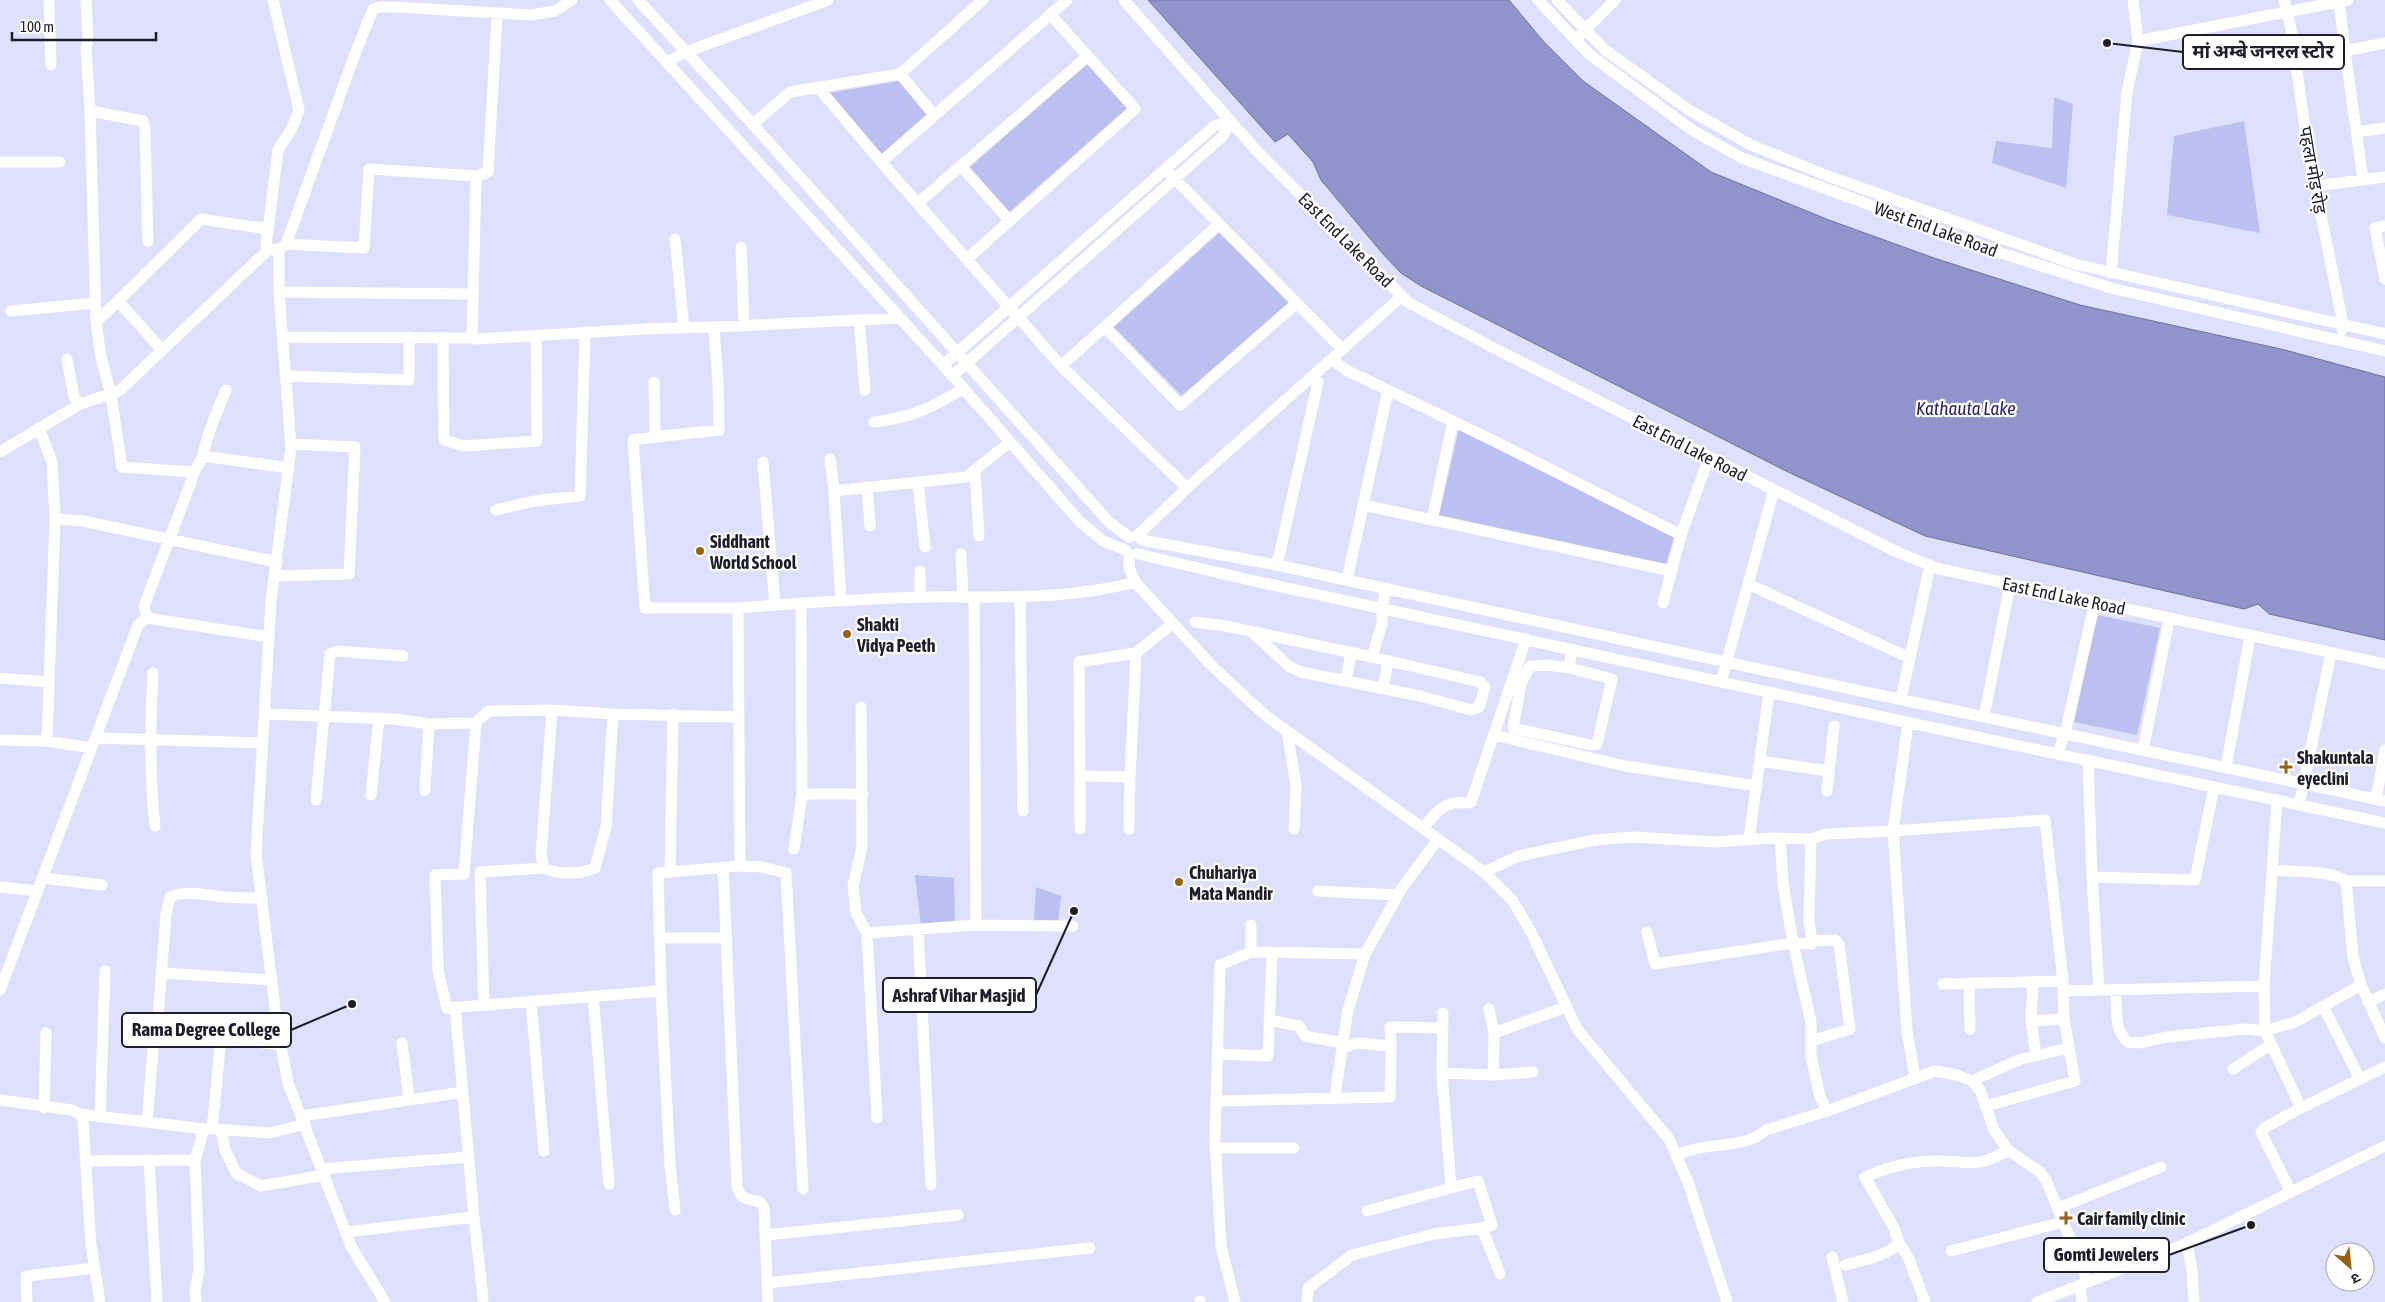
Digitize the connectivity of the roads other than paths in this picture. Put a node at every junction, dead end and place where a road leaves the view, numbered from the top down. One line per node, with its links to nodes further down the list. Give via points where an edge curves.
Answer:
1 (48, 0): 28 (street)
2 (86, 0): 31 (street)
3 (273, 0): 51 (street, via 299,110 278,150)
4 (572, 0): 18 (street, via 544,14)
5 (610, 0): 27 (street)
6 (638, 0): 25 (street)
7 (828, 0): 25 (street)
8 (983, 0): 29 (street)
9 (1067, 0): 19 (street)
10 (1124, 0): 33 (street, East End Lake Road)
11 (1538, 0): 21 (street, West End Lake Road)
12 (1557, 0): 20 (street, West End Lake Road)
13 (1615, 0): 20 (street)
14 (2133, 0): 22 (street)
15 (2344, 1): 17 (street); 24 (street)
16 (375, 5): 18 (street); 55 (street)
17 (2285, 6): 22 (street); 46 (street, पहला मोड़ रोड़)
18 (498, 14): 42 (street, via 488,172)
19 (1050, 14): 26 (street); 32 (street)
20 (1584, 31): 21 (street); 57 (street, West End Lake Road, via 1687,109 1751,145 2075,264)
21 (1575, 40): 83 (street, West End Lake Road, via 1589,54 1686,125 1742,158 2001,253 2111,288)
22 (2138, 41): 57 (street, via 2127,92)
23 (2385, 43): 24 (street)
24 (2345, 51): 36 (street)
25 (686, 52): 27 (street); 34 (street)
26 (1088, 56): 40 (street); 48 (street, via 1135,109)
27 (666, 62): 67 (street)
28 (50, 65)
29 (900, 74): 30 (street); 32 (street)
30 (818, 87): 34 (street, via 790,92); 39 (street)
31 (90, 110): 53 (street, via 143,121); 64 (street)
32 (934, 115): 39 (street)
33 (1231, 121): 41 (street, via 1214,126); 44 (street, via 1223,136); 61 (street, East End Lake Road)
34 (753, 124): 87 (street)
35 (2385, 128): 36 (street)
36 (2356, 132): 45 (street)
37 (0, 162): 38 (street)
38 (60, 162)
39 (881, 162): 47 (street)
40 (961, 166): 47 (street); 48 (street)
41 (1165, 170): 44 (street); 65 (street)
42 (477, 176): 55 (street, via 369,169 364,248); 60 (street)
43 (2385, 177): 45 (street)
44 (1175, 180): 49 (street); 68 (street)
45 (2363, 180): 46 (street)
46 (2315, 186): 71 (street, पहला मोड़ रोड़)
47 (918, 203): 56 (street)
48 (1010, 221): 56 (street)
49 (1219, 224): 63 (street); 73 (street)
50 (2385, 226): 58 (street, via 2376,228)
51 (268, 229): 55 (street, via 266,245); 62 (street, via 201,219)
52 (676, 240): 75 (street)
53 (148, 241)
54 (741, 247): 72 (street)
55 (278, 248): 59 (street); 85 (street)
56 (967, 259): 65 (street)
57 (2111, 273): 71 (street, West End Lake Road)
58 (2384, 273)
59 (280, 292): 60 (street); 79 (street)
60 (472, 294): 82 (street)
61 (1402, 296): 84 (street); 111 (street, East End Lake Road, via 1409,303 1494,348)
62 (118, 301): 70 (street); 85 (street)
63 (1297, 302): 73 (street, via 1180,405); 84 (street)
64 (95, 303): 66 (street); 70 (street)
65 (1010, 308): 68 (street); 87 (street)
66 (12, 311)
67 (899, 318): 69 (street); 91 (street)
68 (1019, 318): 90 (street); 92 (street)
69 (860, 320): 72 (street); 99 (street)
70 (96, 322): 101 (street)
71 (2343, 324): 77 (street, West End Lake Road); 83 (street, पहला मोड़ रोड़)
72 (744, 326): 74 (street)
73 (1106, 326): 92 (street)
74 (714, 327): 75 (street); 106 (street, via 719,430)
75 (684, 328): 76 (street)
76 (585, 332): 78 (street); 123 (street, via 580,496)
77 (2385, 334)
78 (536, 336): 81 (street, via 537,441 464,446 444,440); 82 (street)
79 (283, 337): 80 (street); 93 (street)
80 (409, 337): 81 (street); 93 (street, via 409,380)
81 (443, 338): 82 (street)
82 (472, 338)
83 (2341, 340): 86 (street, West End Lake Road)
84 (1342, 349): 89 (street)
85 (162, 350): 101 (street)
86 (2385, 351)
87 (958, 354): 90 (street); 91 (street)
88 (67, 359): 102 (street, via 74,397)
89 (1331, 359): 95 (street); 100 (street)
90 (968, 364): 94 (street); 129 (street, via 1109,522)
91 (943, 365): 94 (street)
92 (1061, 366): 119 (street)
93 (286, 376): 108 (street)
94 (952, 376): 97 (street)
95 (1312, 376): 119 (street); 135 (street, via 1318,382)
96 (654, 382): 106 (street)
97 (963, 389): 104 (street, via 922,412); 107 (street)
98 (226, 390): 110 (street)
99 (865, 390)
100 (1388, 390): 103 (street); 122 (street)
101 (111, 395): 102 (street); 116 (street, via 122,467)
102 (80, 404): 105 (street)
103 (1454, 421): 125 (street); 127 (street)
104 (874, 422)
105 (39, 428): 109 (street); 124 (street, via 52,462)
106 (655, 437): 153 (street, via 633,440 644,608)
107 (1010, 442): 115 (street); 132 (street, via 1080,522 1103,542)
108 (291, 444): 114 (street); 139 (street, via 356,447 349,574)
109 (0, 452)
110 (203, 456): 114 (street); 116 (street)
111 (1710, 457): 121 (street, East End Lake Road); 127 (street)
112 (830, 459): 120 (street)
113 (763, 462): 152 (street)
114 (288, 468): 134 (street)
115 (975, 471): 117 (street, via 966,477); 128 (street)
116 (192, 472): 130 (street)
117 (918, 482): 118 (street); 131 (street)
118 (867, 487): 120 (street); 126 (street)
119 (1187, 488): 129 (street)
120 (834, 490): 148 (street)
121 (1774, 490): 136 (street, East End Lake Road, via 1899,553); 142 (street)
122 (1363, 505): 125 (street); 140 (street)
123 (496, 510)
124 (55, 519): 130 (street, via 83,521); 177 (street)
125 (1432, 520): 138 (street)
126 (870, 526)
127 (1681, 535): 138 (street)
128 (980, 536)
129 (1136, 538): 132 (street, via 1124,543); 132 (street, via 1144,547); 135 (street)
130 (170, 539): 134 (street); 155 (street, via 144,606)
131 (925, 547)
132 (1131, 553): 141 (street, via 1129,567); 154 (street)
133 (961, 554): 146 (street)
134 (277, 562): 139 (street)
135 (1277, 565): 140 (street)
136 (1930, 565): 143 (street, East End Lake Road); 169 (street)
137 (920, 571): 145 (street)
138 (1672, 572): 149 (street)
139 (275, 576): 161 (street)
140 (1346, 580): 144 (street)
141 (1135, 582): 147 (street, via 1104,590); 158 (street)
142 (1748, 584): 169 (street); 171 (street)
143 (2010, 584): 150 (street, East End Lake Road); 189 (street)
144 (1386, 588): 154 (street); 171 (street)
145 (920, 597): 146 (street); 148 (street)
146 (968, 597): 147 (street); 255 (street)
147 (1020, 597): 224 (street)
148 (841, 602): 151 (street)
149 (1664, 602)
150 (2095, 602): 156 (street, East End Lake Road); 196 (street)
151 (801, 604): 152 (street); 217 (street)
152 (775, 605): 153 (street)
153 (738, 608): 188 (street)
154 (1382, 613): 162 (street); 168 (street)
155 (147, 618): 161 (street); 201 (street, via 138,624)
156 (2169, 618): 160 (street, East End Lake Road); 203 (street)
157 (1195, 622): 159 (street)
158 (1172, 623): 164 (street); 195 (street, via 1213,667)
159 (1253, 633): 165 (street); 176 (street, via 1290,667)
160 (2250, 636): 166 (street, East End Lake Road); 208 (street)
161 (269, 637): 184 (street)
162 (1526, 639): 163 (street); 197 (street)
163 (1572, 649): 173 (street); 178 (street)
164 (1136, 653): 210 (street, via 1078,662); 211 (street)
165 (1351, 653): 168 (street); 176 (street)
166 (2331, 653): 172 (street, East End Lake Road); 212 (street)
167 (403, 656): 187 (street, via 338,651 330,654)
168 (1372, 657): 170 (street)
169 (1910, 658): 181 (street)
170 (1388, 661): 179 (street); 179 (street, via 1480,682 1485,687 1479,707 1471,710)
171 (1726, 662): 178 (street); 181 (street)
172 (2385, 664)
173 (1569, 668): 173 (street, via 1547,664 1530,666 1521,683 1513,728 1597,744 1612,679)
174 (153, 673): 199 (street)
175 (0, 678): 177 (street)
176 (1346, 680): 179 (street)
177 (48, 682): 200 (street)
178 (1721, 682): 180 (street)
179 (1383, 688)
180 (1769, 692): 191 (street); 207 (street)
181 (1901, 699): 189 (street)
182 (861, 707): 218 (street)
183 (552, 710): 185 (street); 192 (street, via 488,711); 239 (street, via 541,855)
184 (264, 714): 187 (street); 202 (street)
185 (613, 714): 186 (street); 239 (street, via 606,827 595,868 587,872 551,872)
186 (673, 714): 188 (street); 242 (street)
187 (325, 716): 190 (street); 220 (street)
188 (739, 717): 237 (street)
189 (1984, 717): 196 (street)
190 (379, 718): 193 (street); 219 (street)
191 (1908, 722): 205 (street); 231 (street)
192 (476, 723): 193 (street); 244 (street)
193 (429, 724): 215 (street)
194 (1834, 726): 209 (street)
195 (1287, 731): 228 (street); 230 (street, via 1296,786)
196 (2065, 734): 203 (street); 205 (street)
197 (1494, 735): 213 (street, via 1625,766); 228 (street, via 1472,802 1445,806)
198 (0, 740): 200 (street)
199 (149, 740): 201 (street); 202 (street); 226 (street)
200 (47, 741): 201 (street)
201 (93, 743): 246 (street)
202 (262, 743): 254 (street, via 256,840)
203 (2143, 750): 208 (street)
204 (2385, 750): 222 (street)
205 (2058, 754): 206 (street)
206 (2088, 760): 214 (street); 245 (street)
207 (1760, 761): 209 (street); 213 (street)
208 (2226, 768): 212 (street)
209 (1829, 771): 216 (street)
210 (1080, 776): 211 (street); 229 (street)
211 (1130, 777): 227 (street)
212 (2303, 784): 222 (street); 223 (street)
213 (1757, 786): 234 (street)
214 (2214, 787): 221 (street); 245 (street, via 2195,880)
215 (425, 790)
216 (1827, 791)
217 (802, 794): 218 (street); 236 (street)
218 (863, 794): 260 (street, via 862,847 853,886 856,913)
219 (371, 795)
220 (316, 800)
221 (2277, 800): 223 (street); 240 (street)
222 (2381, 800)
223 (2299, 804): 225 (street)
224 (1022, 811)
225 (2385, 822)
226 (155, 826)
227 (1129, 828)
228 (1423, 828): 233 (street)
229 (1080, 829)
230 (1294, 829)
231 (1893, 831): 235 (street, via 1826,834); 275 (street, via 2045,820); 316 (street, via 1907,1031)
232 (1780, 838): 234 (street); 235 (street); 264 (street, via 1785,901)
233 (1438, 839): 243 (street); 253 (street)
234 (1750, 839): 243 (street, via 1715,842 1633,837 1595,840 1519,856)
235 (1811, 839): 263 (street, via 1809,905)
236 (794, 849)
237 (740, 866): 238 (street); 349 (street, via 786,873)
238 (723, 867): 242 (street); 262 (street)
239 (544, 868): 241 (street)
240 (2272, 870): 247 (street, via 2330,875); 276 (street)
241 (480, 872): 244 (street); 285 (street)
242 (670, 872): 261 (street, via 658,873)
243 (1484, 872): 288 (street, via 1513,901)
244 (464, 874): 287 (street, via 435,874 438,971 447,1008)
245 (2092, 877): 280 (street)
246 (44, 878): 249 (street); 251 (street)
247 (2346, 881): 248 (street); 274 (street, via 2353,957)
248 (2385, 881)
249 (102, 885)
250 (0, 887): 251 (street)
251 (38, 891): 277 (street)
252 (1318, 891): 253 (street)
253 (1398, 895): 267 (street)
254 (262, 898): 269 (street, via 194,894 170,897); 270 (street)
255 (976, 925): 257 (street); 258 (street)
256 (1251, 925): 265 (street)
257 (1073, 926)
258 (918, 929): 260 (street); 347 (street)
259 (1648, 932): 264 (street, via 1654,964)
260 (867, 933): 330 (street)
261 (660, 938): 262 (street); 279 (street)
262 (727, 938): 359 (street, via 736,1186 742,1198 760,1202 764,1208)
263 (1812, 941): 264 (street, via 1811,944); 302 (street, via 1835,940 1839,944 1850,1029)
264 (1793, 943): 302 (street, via 1811,1022)
265 (1251, 952): 266 (street); 309 (street, via 1220,965)
266 (1272, 953): 267 (street); 292 (street)
267 (1365, 954): 305 (street, via 1348,1010)
268 (105, 972): 329 (street)
269 (162, 972): 270 (street); 299 (street)
270 (272, 980): 304 (street)
271 (2033, 982): 272 (street); 275 (street); 293 (street)
272 (1969, 983): 273 (street); 295 (street)
273 (1943, 984)
274 (2361, 985): 284 (street); 286 (street)
275 (2064, 986): 280 (street); 291 (street)
276 (2264, 986): 278 (street); 296 (street)
277 (0, 988)
278 (2116, 990): 280 (street); 296 (street, via 2120,1034 2128,1042 2245,1029)
279 (661, 991): 282 (street); 352 (street)
280 (2099, 991)
281 (2385, 994): 284 (street)
282 (593, 996): 283 (street); 346 (street)
283 (531, 1001): 285 (street); 337 (street)
284 (2368, 1002): 301 (street)
285 (484, 1005): 287 (street)
286 (2323, 1006): 296 (street, via 2295,1022); 317 (street)
287 (455, 1007): 319 (street)
288 (1566, 1007): 298 (street); 339 (street, via 1577,1030 1650,1114 1669,1139)
289 (1489, 1009): 298 (street)
290 (1443, 1013): 294 (street)
291 (2064, 1019): 293 (street); 308 (street)
292 (1269, 1020): 305 (street, via 1299,1026 1305,1036); 309 (street, via 1268,1056)
293 (2031, 1021): 310 (street)
294 (1443, 1028): 307 (street, via 1390,1027); 314 (street)
295 (1970, 1029)
296 (2265, 1031): 306 (street)
297 (46, 1033): 325 (street)
298 (1494, 1033): 315 (street)
299 (154, 1037): 300 (street); 332 (street)
300 (221, 1038): 304 (street); 333 (street)
301 (2385, 1038)
302 (1811, 1041): 327 (street, via 1820,1097)
303 (402, 1043): 321 (street)
304 (281, 1045): 331 (street, via 288,1083)
305 (1342, 1045): 307 (street); 320 (street)
306 (2270, 1045): 312 (street); 326 (street)
307 (1391, 1046): 320 (street, via 1390,1097)
308 (2068, 1048): 310 (street); 324 (street, via 2075,1081)
309 (1217, 1054): 323 (street)
310 (2036, 1056): 318 (street, via 2018,1060)
311 (2385, 1067): 317 (street)
312 (2232, 1069)
313 (1533, 1072): 315 (street)
314 (1442, 1073): 315 (street); 348 (street)
315 (1493, 1075)
316 (1914, 1078): 318 (street, via 1935,1071); 327 (street)
317 (2360, 1079): 326 (street)
318 (1972, 1081): 324 (street, via 1980,1090)
319 (463, 1092): 321 (street); 340 (street)
320 (1335, 1097): 323 (street)
321 (410, 1099): 331 (street)
322 (0, 1100): 325 (street)
323 (1216, 1101): 335 (street)
324 (1986, 1106): 338 (street, via 1994,1130)
325 (44, 1108): 328 (street, via 72,1110)
326 (2301, 1108): 350 (street, via 2261,1132)
327 (1827, 1111): 339 (street, via 1779,1125 1743,1143 1706,1146)
328 (80, 1114): 329 (street); 343 (street)
329 (100, 1116): 332 (street)
330 (878, 1118)
331 (303, 1120): 333 (street, via 270,1133); 345 (street)
332 (147, 1122): 333 (street)
333 (213, 1129): 342 (street); 345 (street, via 236,1173 261,1186)
334 (2385, 1146): 350 (street)
335 (1216, 1148): 336 (street); 377 (street, via 1221,1246)
336 (1294, 1148)
337 (544, 1150)
338 (2008, 1150): 351 (street, via 2040,1172); 360 (street, via 1992,1160 1889,1166 1865,1176)
339 (1676, 1156): 379 (street, via 1688,1182)
340 (468, 1157): 345 (street); 355 (street)
341 (149, 1160): 342 (street); 343 (street); 373 (street)
342 (195, 1160): 374 (street, via 199,1269)
343 (86, 1161): 366 (street)
344 (2161, 1167): 351 (street)
345 (324, 1172): 358 (street)
346 (609, 1184)
347 (931, 1185)
348 (1451, 1188): 353 (street); 357 (street, via 1478,1180 1492,1225)
349 (803, 1190)
350 (2291, 1192): 361 (street)
351 (2058, 1208): 356 (street)
352 (675, 1210)
353 (1367, 1212)
354 (958, 1215): 359 (street)
355 (474, 1217): 358 (street); 370 (street)
356 (2063, 1222): 363 (street); 369 (street)
357 (1482, 1228): 367 (street); 378 (street, via 1434,1234 1352,1255 1308,1288)
358 (346, 1232): 375 (street)
359 (766, 1234): 368 (street)
360 (1899, 1243): 365 (street, via 1877,1256); 381 (street, via 1909,1259)
361 (2187, 1243): 369 (street); 384 (street)
362 (1090, 1248): 368 (street)
363 (1951, 1251)
364 (1832, 1257): 380 (street)
365 (1845, 1265)
366 (95, 1268): 371 (street, via 26,1276); 372 (street)
367 (1500, 1274)
368 (767, 1283): 376 (street)
369 (2084, 1284): 382 (street); 383 (street)
370 (483, 1298)
371 (27, 1302)
372 (100, 1302)
373 (157, 1302)
374 (196, 1302)
375 (385, 1302)
376 (768, 1302)
377 (1235, 1302)
378 (1307, 1302)
379 (1727, 1302)
380 (1843, 1302)
381 (1925, 1302)
382 (2037, 1302)
383 (2082, 1302)
384 (2194, 1302)

